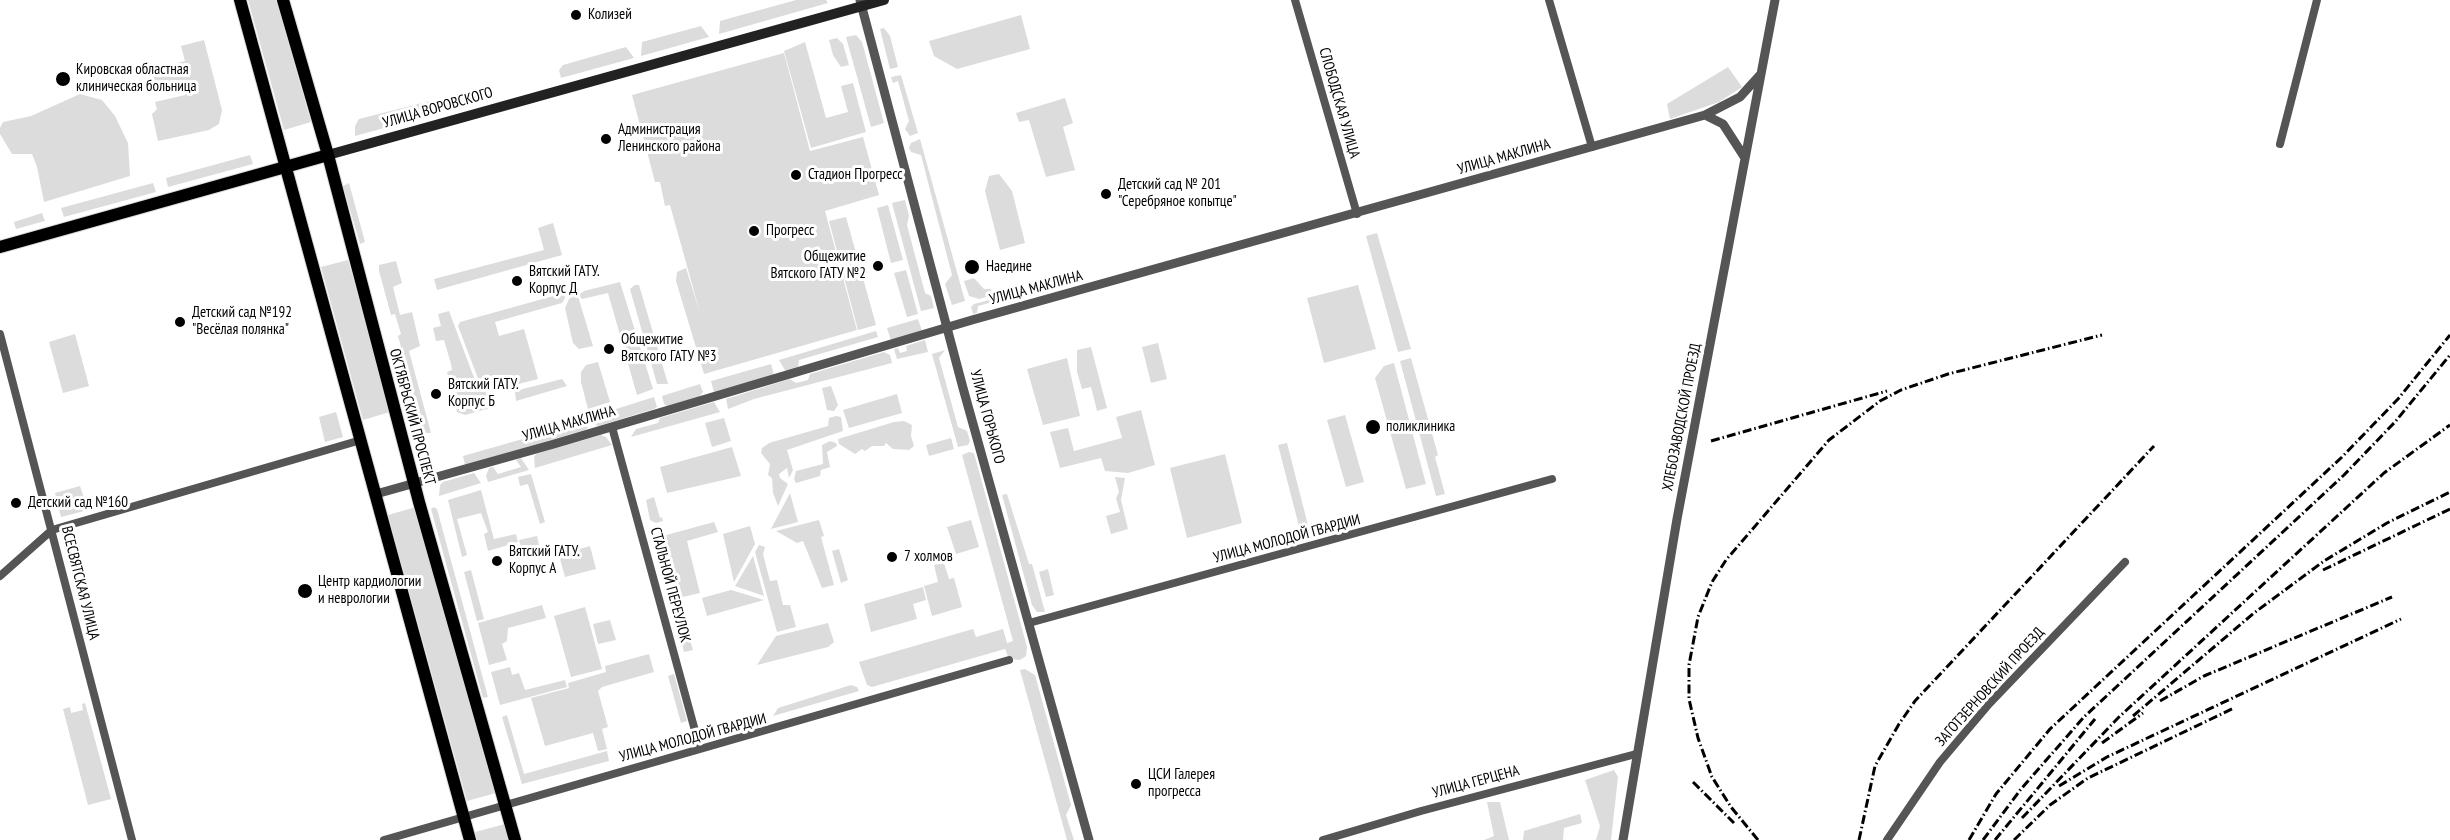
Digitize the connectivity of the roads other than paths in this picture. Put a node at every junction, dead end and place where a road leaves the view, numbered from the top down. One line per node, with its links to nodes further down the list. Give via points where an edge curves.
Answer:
1 (240, 0): 15 (main road)
2 (283, 0): 13 (main road, ОКТЯБРЬСКИЙ ПРОСПЕКТ)
3 (884, 0): 8 (main road, УЛИЦА ВОРОВСКОГО)
4 (1295, 0): 16 (street, СЛОБОДСКАЯ УЛИЦА)
5 (1549, 0): 12 (street)
6 (1775, 0): 9 (street, ХЛЕБОЗАВОДСКОЙ ПРОЕЗД)
7 (2317, 0): 11 (street)
8 (861, 3): 13 (main road, УЛИЦА ВОРОВСКОГО); 18 (street, УЛИЦА ГОРЬКОГО)
9 (1760, 75): 10 (street, УЛИЦА МАКЛИНА, via 1740,97); 14 (street, ХЛЕБОЗАВОДСКОЙ ПРОЕЗД)
10 (1706, 115): 12 (street, УЛИЦА МАКЛИНА); 14 (street, via 1723,124)
11 (2280, 144)
12 (1592, 147): 16 (street, УЛИЦА МАКЛИНА)
13 (328, 155): 15 (main road, УЛИЦА ВОРОВСКОГО); 23 (main road, ОКТЯБРЬСКИЙ ПРОСПЕКТ)
14 (1745, 158): 31 (street, ХЛЕБОЗАВОДСКОЙ ПРОЕЗД)
15 (286, 166): 17 (main road, УЛИЦА ВОРОВСКОГО); 21 (main road)
16 (1357, 214): 18 (street, УЛИЦА МАКЛИНА)
17 (0, 247)
18 (947, 328): 20 (street, УЛИЦА МАКЛИНА); 28 (street, УЛИЦА ГОРЬКОГО)
19 (0, 334): 25 (street, ВСЕСВЯТСКАЯ УЛИЦА)
20 (612, 427): 23 (street, УЛИЦА МАКЛИНА); 30 (street, СТАЛЬНОЙ ПЕРЕУЛОК)
21 (361, 440): 24 (main road); 25 (street)
22 (1552, 479): 28 (street, УЛИЦА МОЛОДОЙ ГВАРДИИ)
23 (414, 483): 24 (street, УЛИЦА МАКЛИНА); 32 (main road, ОКТЯБРЬСКИЙ ПРОСПЕКТ)
24 (376, 494): 33 (main road)
25 (52, 530): 27 (street); 34 (street, ВСЕСВЯТСКАЯ УЛИЦА)
26 (2125, 562): 41 (street, ЗАГОТЗЕРНОВСКИЙ ПРОЕЗД, via 1989,704 1940,762)
27 (0, 576)
28 (1029, 624): 38 (street, УЛИЦА ГОРЬКОГО)
29 (1009, 660): 30 (street, УЛИЦА МОЛОДОЙ ГВАРДИИ)
30 (700, 749): 32 (street, УЛИЦА МОЛОДОЙ ГВАРДИИ)
31 (1636, 754): 39 (street, УЛИЦА ГЕРЦЕНА); 40 (street, ХЛЕБОЗАВОДСКОЙ ПРОЕЗД)
32 (505, 805): 33 (street, УЛИЦА МОЛОДОЙ ГВАРДИИ); 37 (main road, ОКТЯБРЬСКИЙ ПРОСПЕКТ)
33 (464, 816): 35 (street, УЛИЦА МОЛОДОЙ ГВАРДИИ); 36 (main road)
34 (132, 840)
35 (384, 840)
36 (470, 840)
37 (515, 840)
38 (1089, 840)
39 (1323, 840)
40 (1623, 840)
41 (1887, 840)

